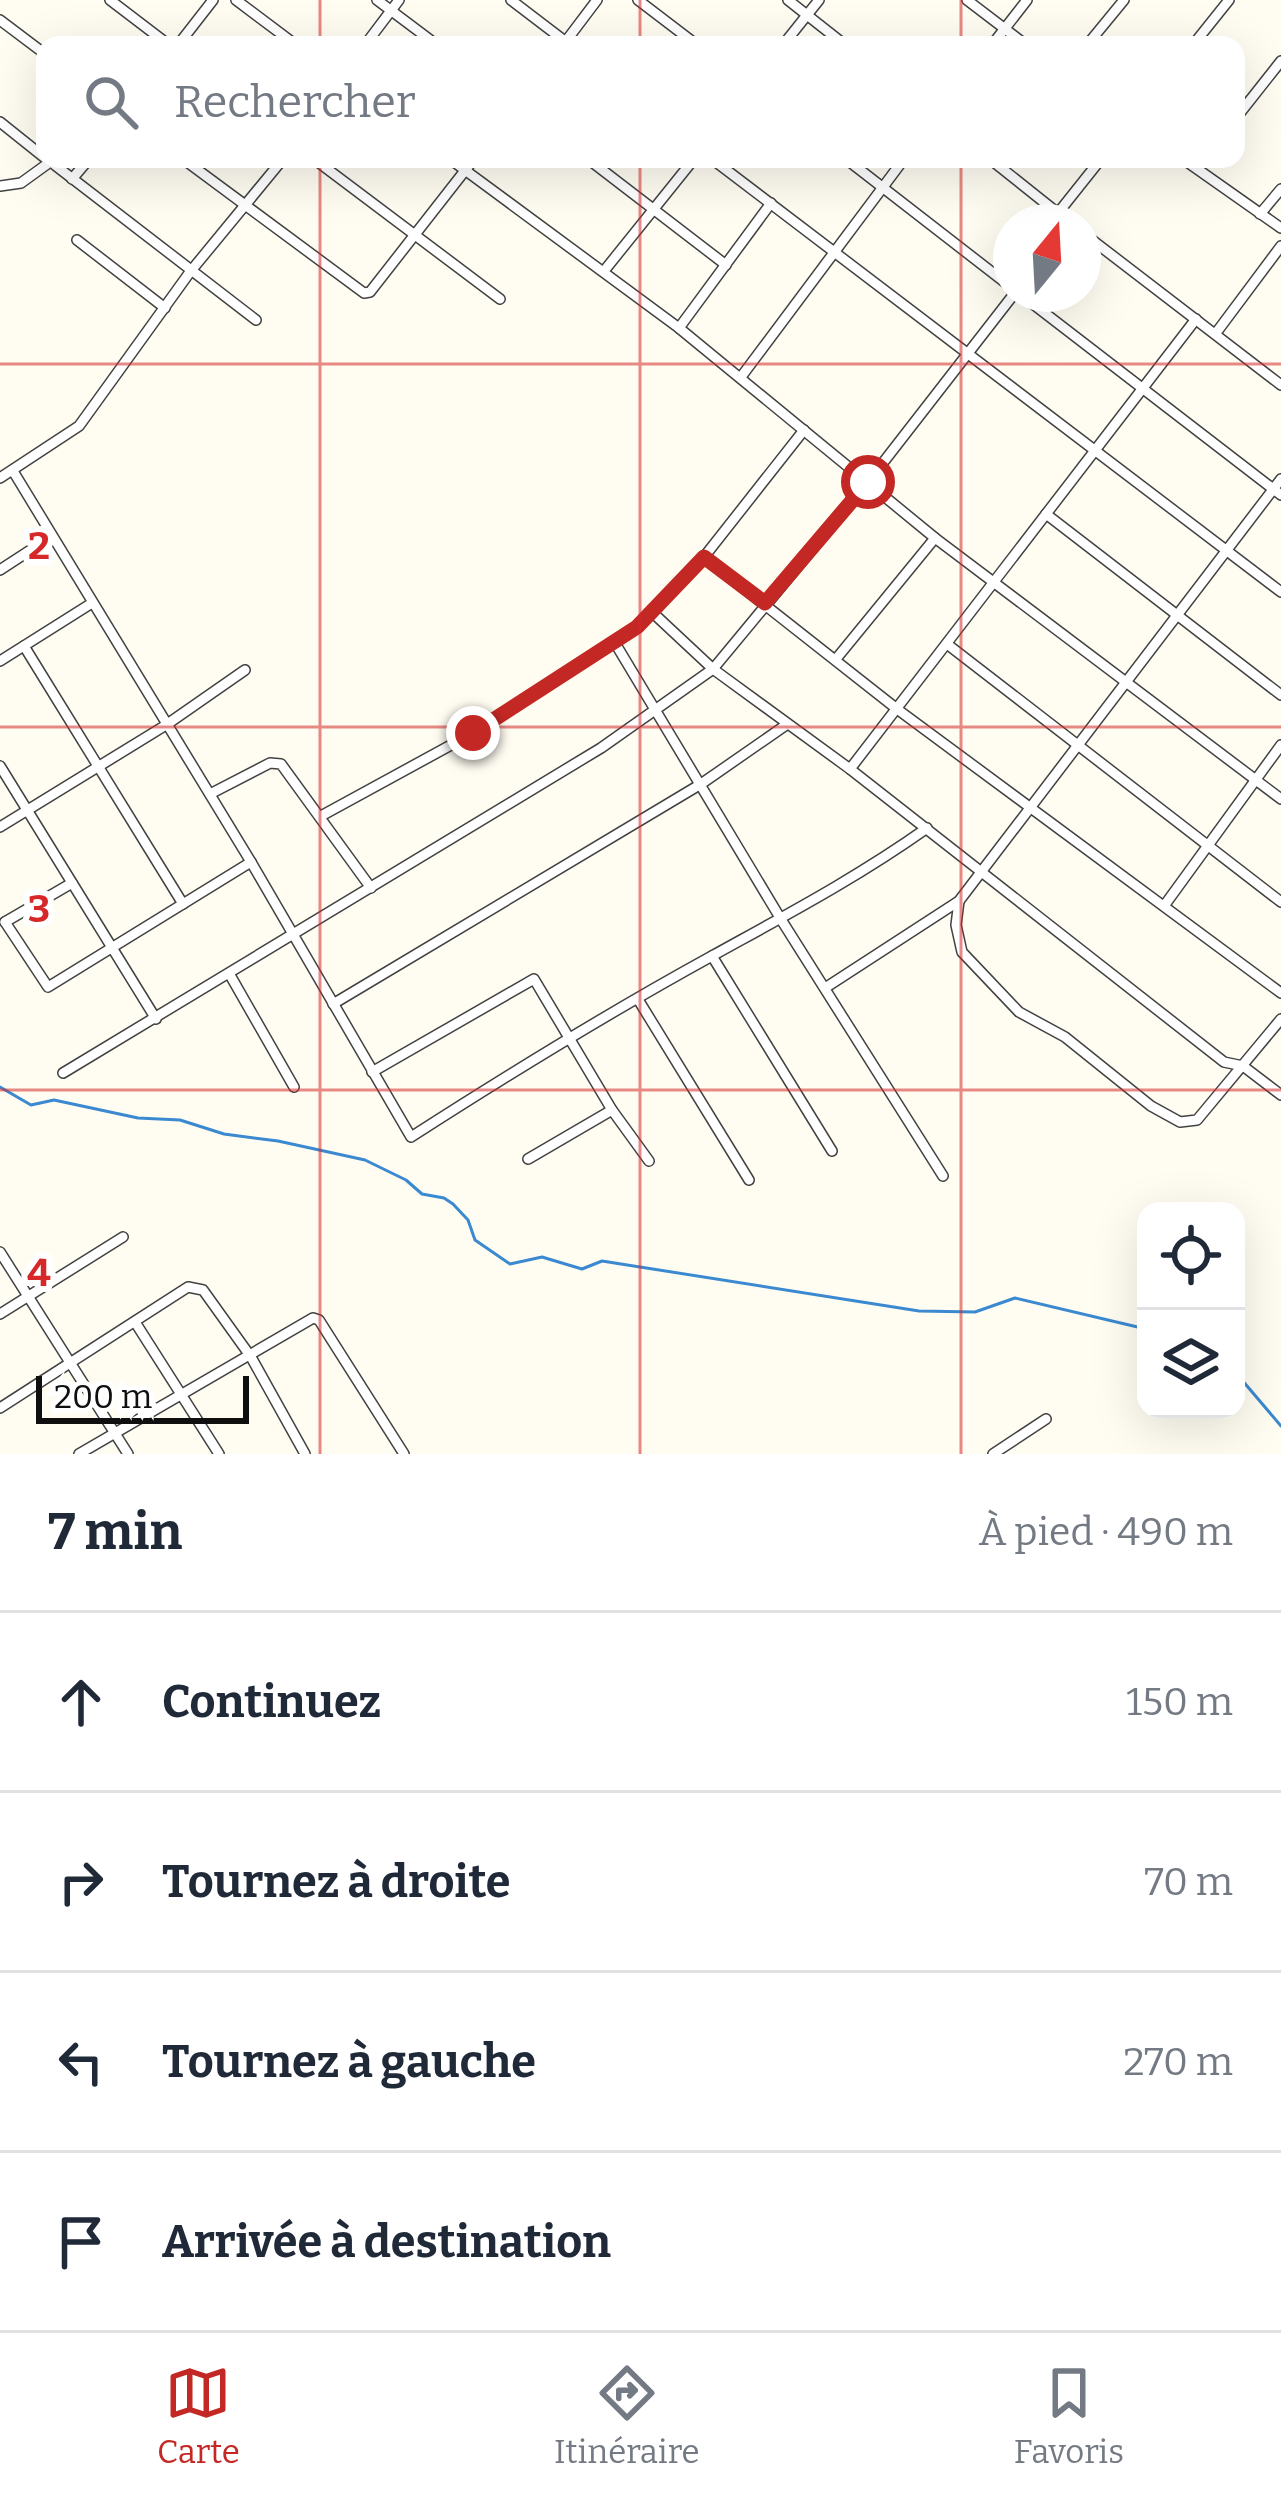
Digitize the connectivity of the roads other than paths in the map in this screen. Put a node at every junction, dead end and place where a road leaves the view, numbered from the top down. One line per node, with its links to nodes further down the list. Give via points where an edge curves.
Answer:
1 (110, 0): 19 (street)
2 (214, 0): 20 (street)
3 (236, 0): 21 (street)
4 (377, 0): 15 (street)
5 (399, 0): 15 (street)
6 (511, 0): 24 (street)
7 (597, 0): 25 (street)
8 (638, 0): 26 (street)
9 (788, 0): 16 (street)
10 (819, 0): 16 (street)
11 (967, 0): 18 (street)
12 (1027, 0): 18 (street)
13 (1124, 0): 31 (street)
14 (1229, 0): 32 (street)
15 (390, 10): 22 (street); 23 (street)
16 (807, 15): 27 (street); 28 (street)
17 (0, 20): 33 (street)
18 (1004, 29): 29 (street); 30 (street)
19 (161, 36)
20 (182, 36)
21 (284, 36)
22 (371, 36)
23 (425, 36)
24 (556, 36)
25 (572, 36)
26 (686, 36)
27 (790, 36)
28 (834, 36)
29 (999, 36)
30 (1014, 36)
31 (1095, 36)
32 (1200, 36)
33 (36, 47)
34 (1281, 61): 35 (street)
35 (1245, 107)
36 (0, 122): 37 (street)
37 (36, 150)
38 (37, 168): 55 (street, via 21,183)
39 (58, 168): 54 (street)
40 (81, 168): 54 (street)
41 (195, 168): 61 (street)
42 (276, 168): 61 (street)
43 (326, 168): 65 (street)
44 (462, 168): 53 (street)
45 (599, 168): 62 (street)
46 (687, 168): 62 (street)
47 (724, 168): 58 (street)
48 (858, 168): 56 (street)
49 (897, 168): 56 (street)
50 (1000, 168): 59 (street)
51 (1094, 168): 60 (street)
52 (1204, 168): 63 (street)
53 (465, 170): 65 (street); 71 (street)
54 (72, 179): 72 (street)
55 (0, 186)
56 (882, 187): 69 (street); 73 (street)
57 (1281, 189): 63 (street)
58 (771, 203): 69 (street); 70 (street)
59 (1046, 204)
60 (1065, 204)
61 (244, 206): 65 (street, via 364,293); 72 (street)
62 (653, 210): 70 (street); 71 (street)
63 (1260, 214): 64 (street)
64 (1281, 228)
65 (415, 234): 74 (street)
66 (77, 240): 75 (street)
67 (1281, 246): 81 (street)
68 (1101, 247): 78 (street)
69 (832, 251): 82 (street); 83 (street)
70 (726, 265): 80 (street)
71 (604, 271): 80 (street)
72 (190, 272): 75 (street); 79 (street)
73 (993, 275)
74 (500, 299)
75 (165, 308): 88 (street, via 79,426)
76 (1000, 312): 82 (street)
77 (1041, 312): 85 (street)
78 (1196, 319): 81 (street); 85 (street)
79 (256, 320)
80 (679, 328): 83 (street)
81 (1216, 333): 84 (street)
82 (967, 354): 87 (street); 91 (street)
83 (741, 377): 86 (street)
84 (1278, 381)
85 (1142, 388): 87 (street); 92 (street)
86 (804, 430): 91 (street); 97 (street)
87 (1093, 452): 93 (street); 96 (street)
88 (13, 471): 89 (street); 94 (street)
89 (0, 478)
90 (1281, 479): 92 (street)
91 (868, 482): 95 (street); 102 (street)
92 (1277, 492): 96 (street)
93 (1046, 514): 99 (street); 104 (street)
94 (52, 536): 98 (street); 101 (street)
95 (935, 538): 99 (street); 108 (street)
96 (1226, 552): 100 (street); 104 (street)
97 (704, 557): 102 (street); 103 (street)
98 (0, 570)
99 (995, 580): 106 (street); 112 (street)
100 (1281, 592)
101 (92, 603): 107 (street); 116 (street)
102 (765, 603): 108 (street); 110 (street)
103 (652, 612): 105 (street); 110 (street)
104 (1178, 613): 112 (street); 113 (street)
105 (615, 643): 115 (street); 129 (street)
106 (947, 644): 114 (street); 119 (street)
107 (24, 646): 109 (street); 121 (street)
108 (836, 658): 114 (street)
109 (0, 661)
110 (713, 669): 115 (street); 117 (street)
111 (245, 670): 116 (street)
112 (1127, 679): 119 (street); 123 (street)
113 (1281, 695)
114 (897, 710): 122 (street); 127 (street)
115 (658, 711): 124 (street); 136 (street)
116 (166, 725): 121 (street); 125 (street)
117 (786, 725): 122 (street); 124 (street)
118 (1281, 745): 123 (street)
119 (1077, 746): 127 (street); 132 (street)
120 (0, 766): 128 (street)
121 (99, 767): 128 (street); 139 (street)
122 (850, 769): 131 (street)
123 (1256, 780): 126 (street); 132 (street)
124 (701, 784): 141 (street); 150 (street)
125 (210, 794): 129 (street, via 281,764); 133 (street)
126 (1281, 799)
127 (1030, 809): 134 (street); 140 (street)
128 (27, 810): 130 (street); 135 (street)
129 (322, 816): 136 (street)
130 (0, 827)
131 (927, 828): 134 (street); 141 (street)
132 (1207, 846): 138 (street); 140 (street)
133 (251, 862): 139 (street); 143 (street)
134 (981, 871): 137 (street); 154 (street, via 1224,1062)
135 (72, 883): 142 (street); 144 (street)
136 (371, 888): 143 (street)
137 (959, 901): 147 (street); 154 (street, via 962,952 1019,1012 1180,1123 1197,1120)
138 (1281, 902)
139 (183, 904): 144 (street)
140 (1164, 906): 148 (street)
141 (782, 921): 145 (street); 147 (street)
142 (3, 924): 144 (street, via 48,987)
143 (295, 936): 146 (street); 150 (street)
144 (112, 948): 151 (street)
145 (712, 956): 149 (street); 160 (street)
146 (230, 975): 151 (street); 157 (street)
147 (825, 988): 163 (street)
148 (1281, 994)
149 (639, 1001): 153 (street); 164 (street)
150 (333, 1004): 156 (street)
151 (156, 1019): 155 (street)
152 (1281, 1019): 154 (street)
153 (571, 1040): 156 (street, via 534,980); 156 (street, via 411,1137); 159 (street)
154 (1243, 1066): 158 (street)
155 (63, 1072)
156 (372, 1072)
157 (294, 1087)
158 (1281, 1095)
159 (611, 1110): 161 (street); 162 (street)
160 (832, 1151)
161 (529, 1159)
162 (649, 1162)
163 (943, 1176)
164 (749, 1180)
165 (123, 1237): 167 (street)
166 (0, 1252): 167 (street)
167 (28, 1297): 168 (street); 171 (street)
168 (0, 1314)
169 (135, 1322): 170 (street, via 188,1287 203,1290); 171 (street); 172 (street)
170 (251, 1357): 172 (street); 176 (street, via 319,1320); 180 (street)
171 (70, 1364): 173 (street); 175 (street)
172 (182, 1394): 175 (street); 179 (street)
173 (0, 1408)
174 (1046, 1419): 181 (street)
175 (115, 1432): 177 (street); 178 (street)
176 (402, 1453)
177 (79, 1454)
178 (128, 1454)
179 (219, 1454)
180 (305, 1454)
181 (993, 1454)

